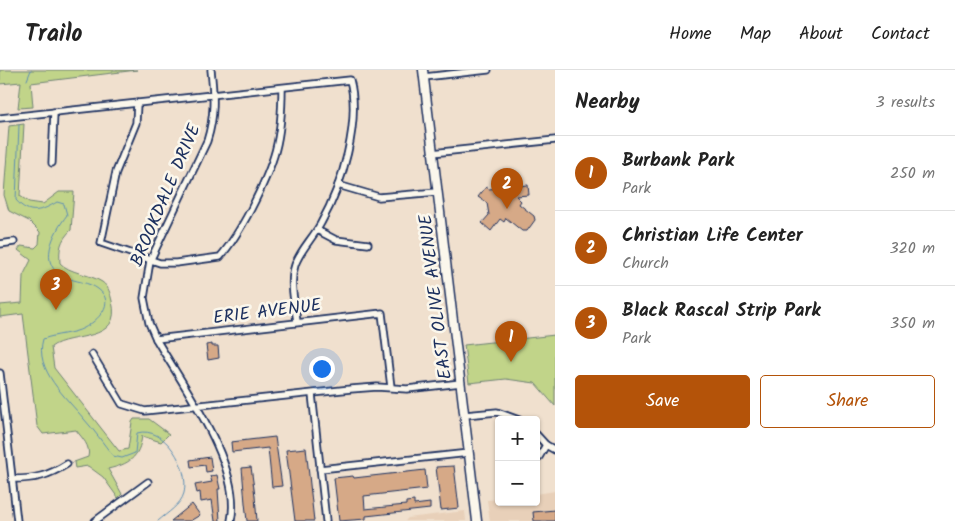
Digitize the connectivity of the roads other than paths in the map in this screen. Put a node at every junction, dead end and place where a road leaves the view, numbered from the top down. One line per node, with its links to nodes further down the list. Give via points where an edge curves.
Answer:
1 (211, 70): 5 (street, BROOKDALE DRIVE)
2 (488, 70): 3 (street)
3 (423, 74): 10 (main road, EAST OLIVE AVENUE)
4 (282, 88): 5 (street); 12 (street, via 350,80 351,126); 18 (street, via 282,121 274,160 237,236 220,257 168,263)
5 (214, 95): 6 (street); 18 (street, BROOKDALE DRIVE, via 207,141)
6 (137, 103): 7 (street); 18 (street, via 136,123 116,172 101,243)
7 (54, 112): 8 (street); 11 (street)
8 (0, 118)
9 (555, 140): 10 (street)
10 (432, 154): 13 (main road, EAST OLIVE AVENUE)
11 (52, 164)
12 (338, 185): 13 (street, via 379,197); 14 (street)
13 (437, 192): 23 (main road, EAST OLIVE AVENUE)
14 (317, 230): 17 (street, via 343,242); 19 (street, via 294,266 292,287)
15 (14, 242): 16 (street)
16 (0, 244)
17 (368, 244)
18 (150, 261): 20 (street, BROOKDALE DRIVE, via 144,298)
19 (297, 322): 20 (street, ERIE AVENUE); 24 (street, ERIE AVENUE, via 382,313)
20 (156, 339): 26 (street, BROOKDALE DRIVE)
21 (92, 354): 26 (street, via 122,404 145,411)
22 (0, 373): 36 (street)
23 (460, 383): 24 (street, via 407,389); 27 (main road, EAST OLIVE AVENUE)
24 (390, 387): 25 (street)
25 (312, 394): 26 (street); 35 (street)
26 (195, 407): 40 (street, BROOKDALE DRIVE, via 228,470 233,498)
27 (464, 415): 28 (street, via 497,412); 32 (main road, EAST OLIVE AVENUE)
28 (508, 416)
29 (540, 438): 30 (street)
30 (546, 445): 31 (street); 33 (street)
31 (555, 450)
32 (469, 453): 35 (street); 42 (main road, EAST OLIVE AVENUE)
33 (540, 455)
34 (67, 464): 36 (street, via 34,479)
35 (320, 469): 41 (street)
36 (13, 479): 38 (street)
37 (148, 482): 39 (street)
38 (17, 521)
39 (95, 521)
40 (231, 521)
41 (326, 521)
42 (477, 521)

